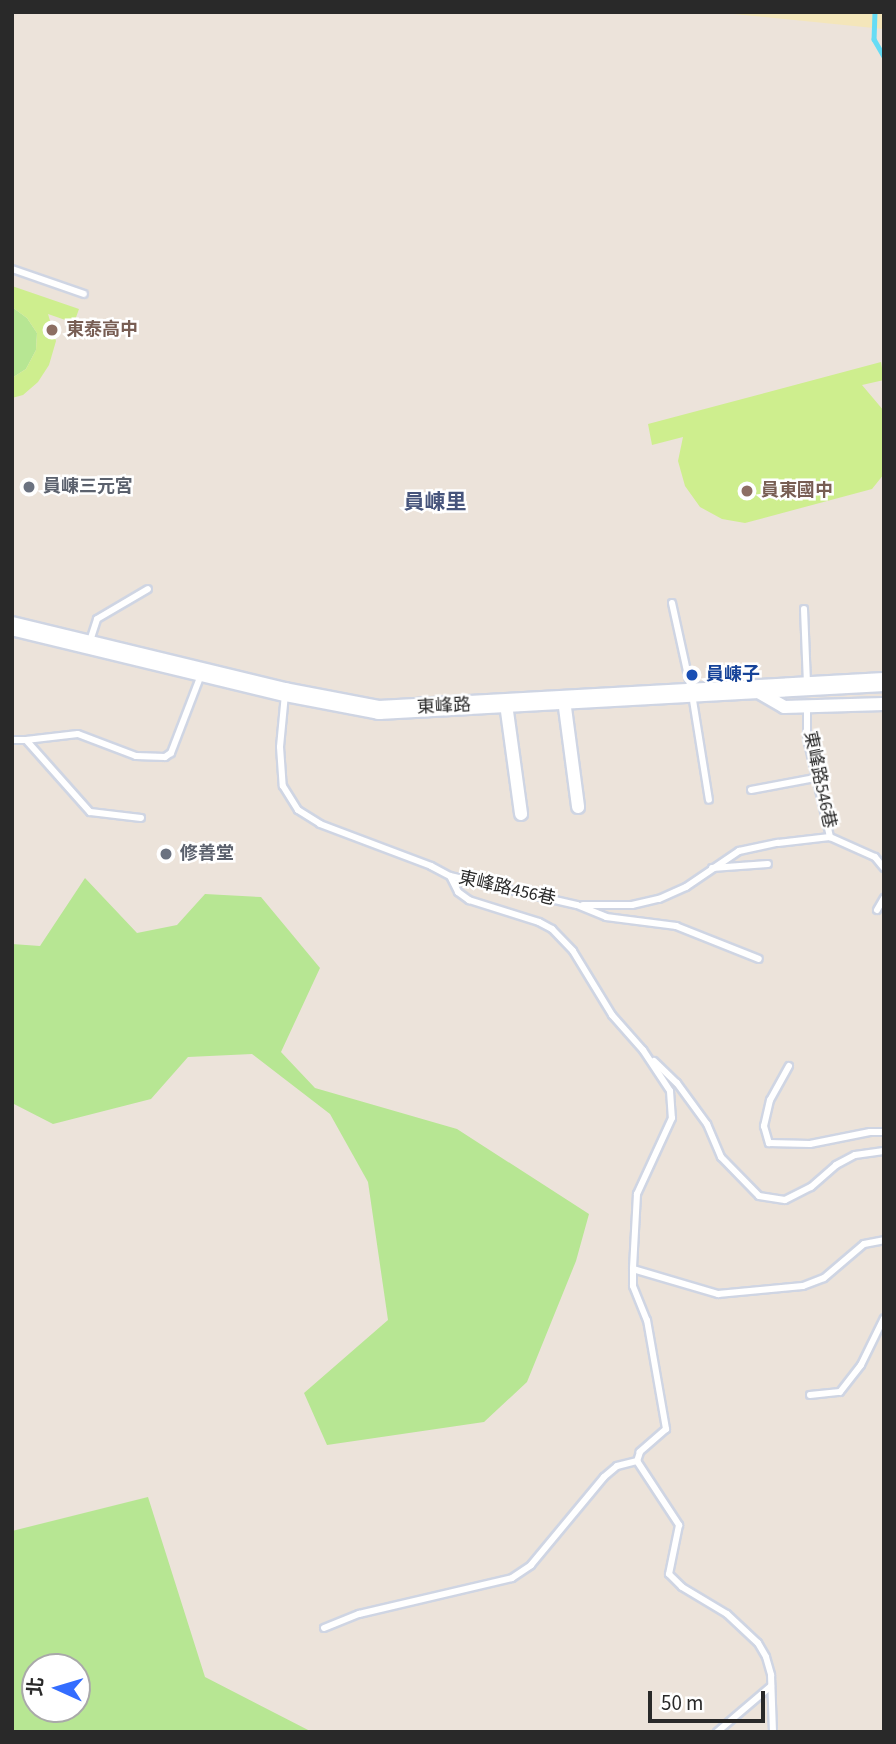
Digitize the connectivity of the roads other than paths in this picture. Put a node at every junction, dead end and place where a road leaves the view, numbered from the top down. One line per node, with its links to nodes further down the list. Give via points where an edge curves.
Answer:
1 (12, 269): 2 (lane)
2 (84, 294)
3 (148, 589): 7 (lane, via 97,619)
4 (672, 603): 13 (lane)
5 (804, 609): 10 (lane)
6 (12, 626): 7 (main road, 東峰路)
7 (88, 647): 8 (main road, 東峰路)
8 (202, 673): 12 (main road, 東峰路); 19 (lane, via 172,753 165,757 136,756 78,734)
9 (884, 682): 10 (main road, 東峰路)
10 (807, 685): 11 (main road, 東峰路)
11 (751, 688): 13 (main road, 東峰路); 17 (street, via 784,707)
12 (285, 692): 15 (main road, 東峰路, via 379,710); 30 (lane, 東峰路456巷, via 280,747 283,786 298,810 320,824)
13 (692, 694): 14 (main road, 東峰路); 22 (lane)
14 (564, 700): 15 (main road, 東峰路); 23 (street)
15 (506, 704): 24 (street)
16 (884, 704): 17 (street)
17 (807, 706): 20 (lane, 東峰路546巷, via 807,738)
18 (12, 740): 19 (lane)
19 (26, 740): 25 (lane, via 90,812)
20 (816, 778): 21 (lane); 26 (lane, 東峰路546巷)
21 (751, 790)
22 (709, 800)
23 (578, 807)
24 (521, 814)
25 (141, 818)
26 (830, 837): 28 (lane, via 875,857); 29 (lane, 東峰路546巷, via 739,851)
27 (768, 864): 29 (lane)
28 (884, 868)
29 (710, 869): 32 (lane, 東峰路546巷, via 686,887 648,902)
30 (450, 876): 32 (lane, 東峰路456巷); 35 (lane, via 469,900 552,929 573,951 612,1014)
31 (884, 898): 33 (lane)
32 (577, 905): 34 (lane, 東峰路456巷, via 606,917 676,926)
33 (877, 910)
34 (759, 959)
35 (642, 1050): 38 (lane, via 677,1083 707,1124 721,1157 759,1196 785,1200 855,1155); 40 (lane, via 670,1091 673,1105 666,1133 637,1194)
36 (789, 1066): 37 (lane, via 770,1100 764,1126 769,1143 810,1144)
37 (884, 1132)
38 (884, 1151)
39 (884, 1240): 40 (lane, via 864,1244 824,1278 803,1286 718,1294)
40 (633, 1269): 43 (lane, via 633,1286 647,1320 666,1421 662,1435 640,1452)
41 (884, 1318): 42 (lane, via 861,1365 840,1392)
42 (810, 1395)
43 (637, 1461): 44 (lane, via 617,1466 604,1476 531,1566 512,1578 359,1614); 45 (lane, via 677,1517 669,1574 727,1614 758,1643 766,1657)
44 (324, 1628)
45 (771, 1686): 46 (lane); 47 (lane)
46 (717, 1732)
47 (773, 1732)

